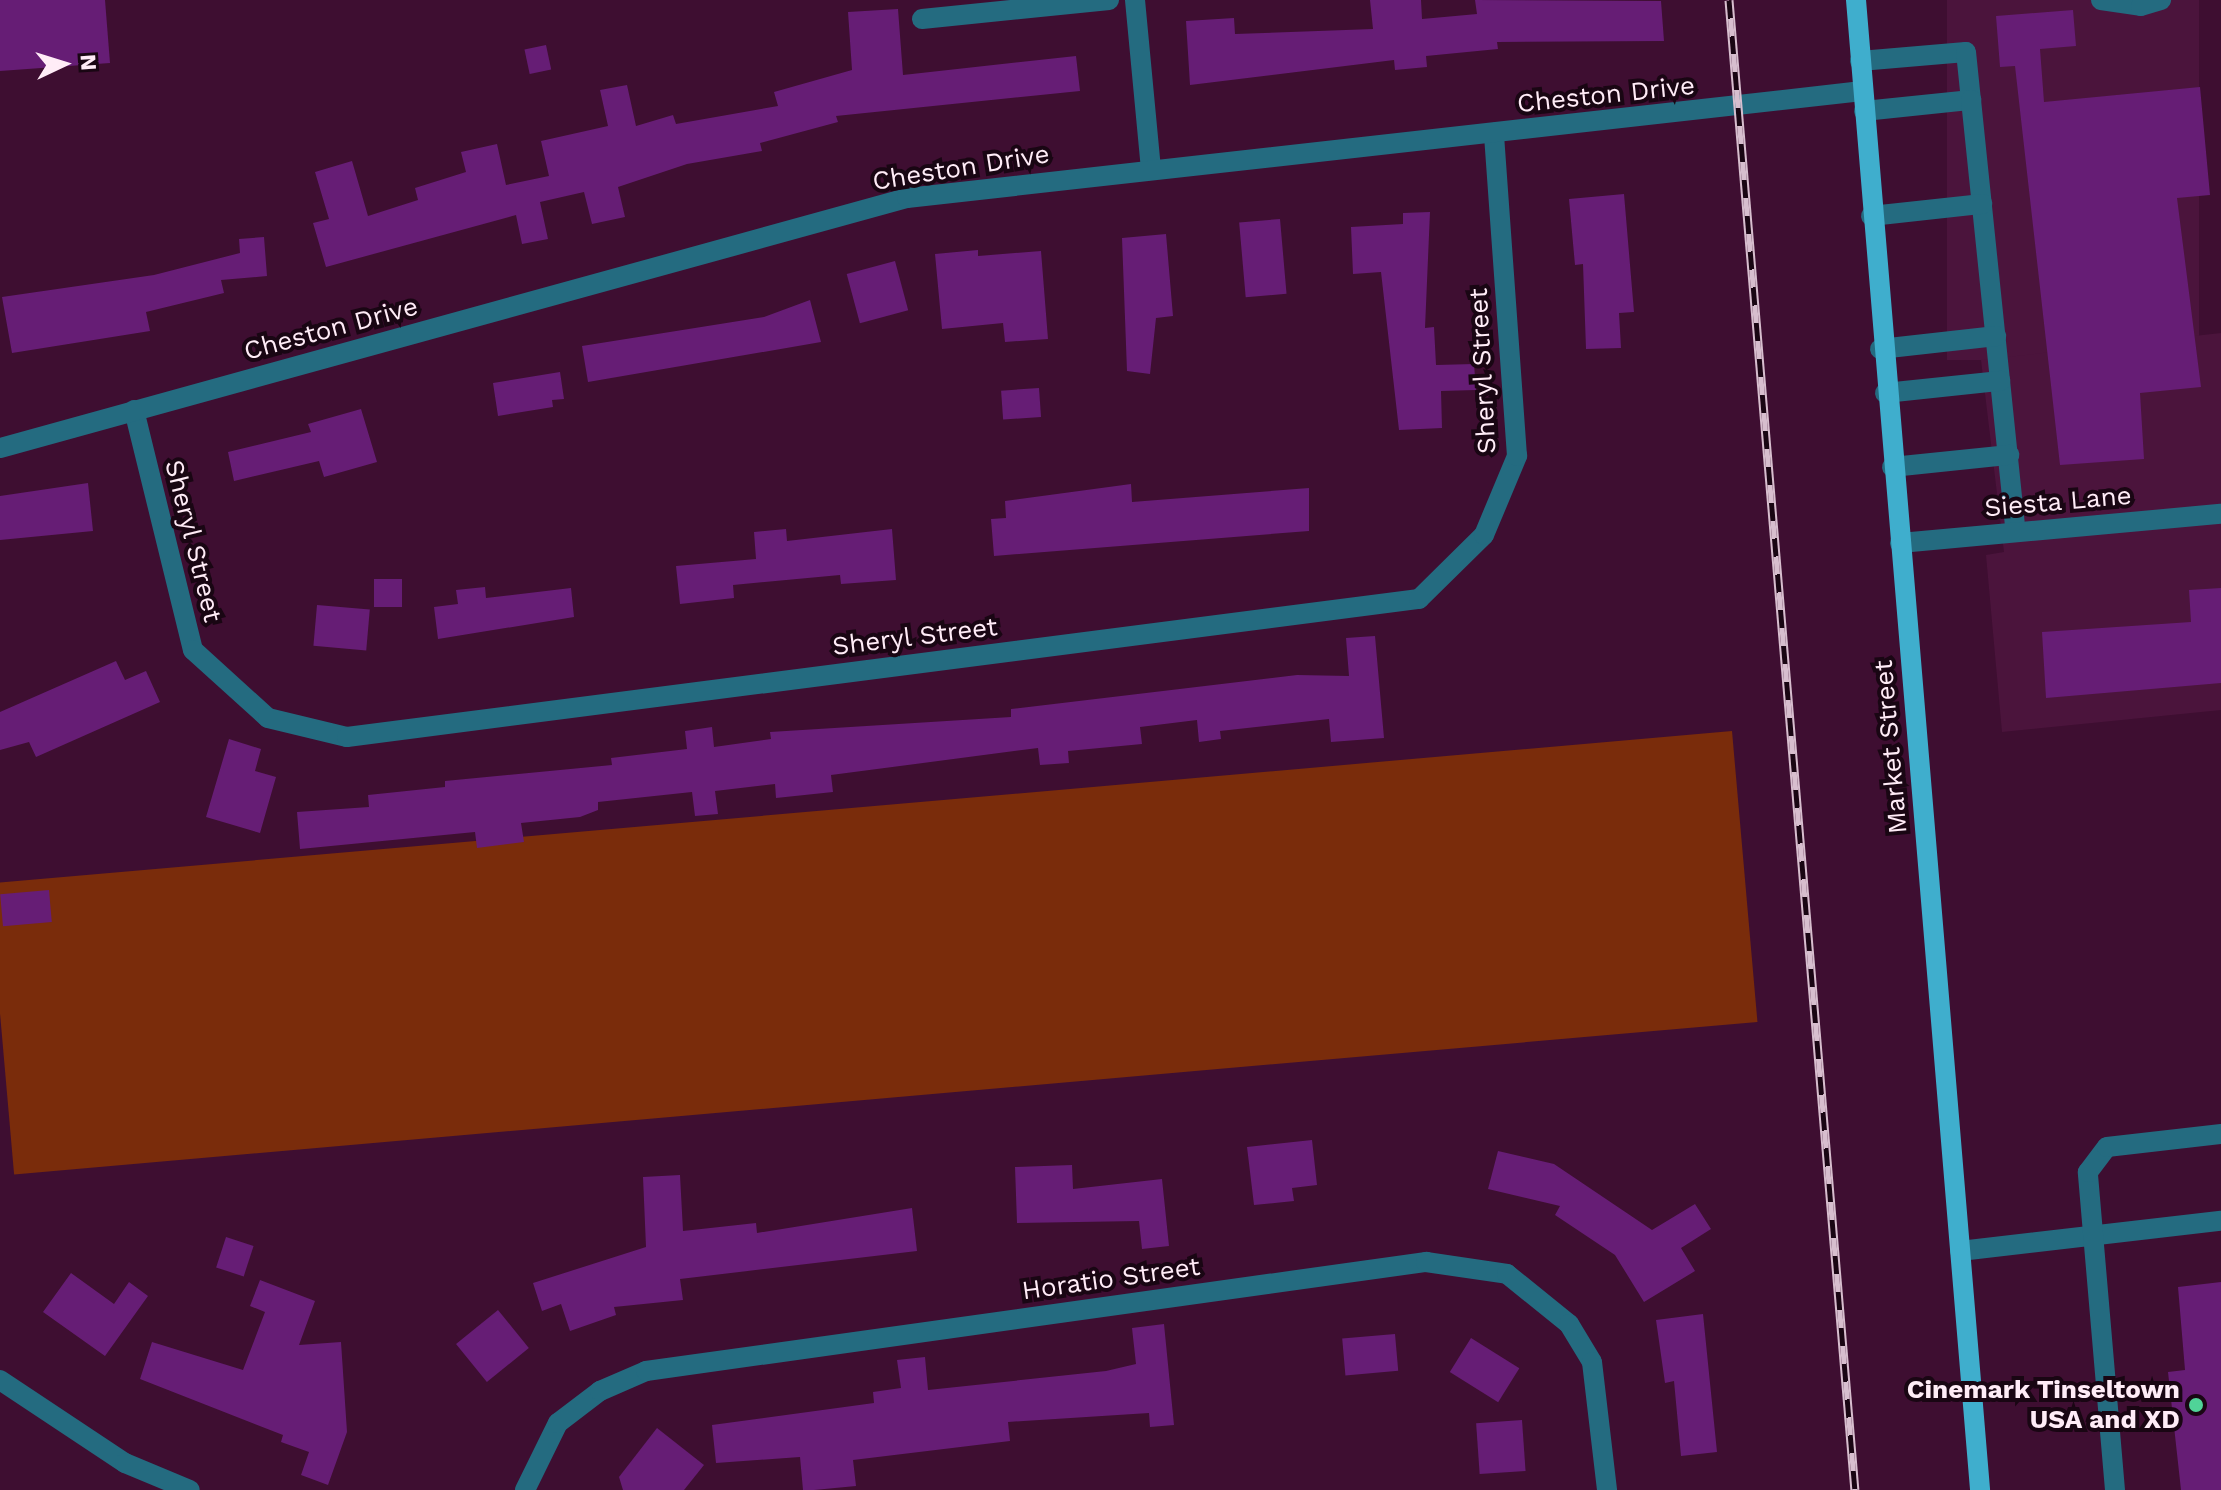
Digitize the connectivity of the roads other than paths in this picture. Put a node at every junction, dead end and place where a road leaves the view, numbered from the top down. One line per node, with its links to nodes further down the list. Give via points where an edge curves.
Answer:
1 (1109, 0): 6 (street)
2 (1135, 0): 11 (street)
3 (1859, 0): 7 (main road, Market Street)
4 (2101, 0): 5 (street, via 2141,6)
5 (2161, 0)
6 (922, 19)
7 (1860, 61): 8 (street, via 1966,52); 9 (main road, Market Street)
8 (1971, 100): 9 (street, Cheston Drive); 12 (street)
9 (1863, 101): 10 (street, Cheston Drive); 13 (main road, Market Street)
10 (1494, 133): 11 (street, Cheston Drive); 18 (street, Sheryl Street, via 1517,456 1484,535 1419,599 347,737 268,718 193,650)
11 (1151, 168): 18 (street, Cheston Drive, via 907,198)
12 (1982, 204): 13 (street); 14 (street)
13 (1871, 216): 15 (main road, Market Street)
14 (1996, 336): 15 (street); 16 (street)
15 (1880, 349): 17 (main road, Market Street)
16 (2000, 381): 17 (street); 20 (street)
17 (1885, 393): 21 (main road, Market Street)
18 (134, 410): 19 (street, Cheston Drive)
19 (0, 448)
20 (2009, 455): 21 (street); 23 (street)
21 (1892, 467): 24 (main road, Market Street)
22 (2221, 514): 23 (street, Siesta Lane)
23 (2016, 532): 24 (street, Siesta Lane)
24 (1900, 543): 28 (main road, Market Street)
25 (2221, 1134): 27 (street, via 2107,1147 2088,1172)
26 (2221, 1221): 27 (street)
27 (2092, 1233): 28 (street); 34 (street)
28 (1960, 1251): 33 (main road, Market Street)
29 (0, 1380): 30 (street, via 125,1463)
30 (190, 1490)
31 (525, 1490): 32 (street, Horatio Street, via 558,1423 600,1391 646,1371 1426,1262 1507,1274 1569,1324 1592,1362)
32 (1607, 1490)
33 (1980, 1490)
34 (2115, 1490)

